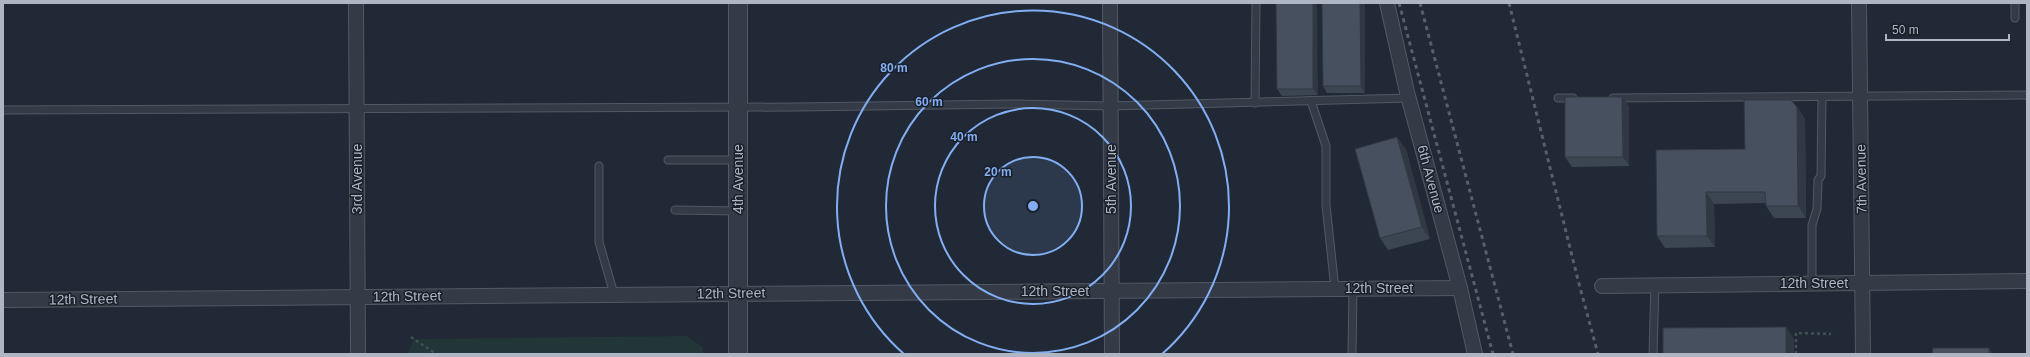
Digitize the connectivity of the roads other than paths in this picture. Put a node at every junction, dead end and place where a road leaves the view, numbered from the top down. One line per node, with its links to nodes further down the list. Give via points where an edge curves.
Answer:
1 (356, 3): 20 (street, 3rd Avenue)
2 (738, 3): 19 (street, 4th Avenue)
3 (1110, 3): 18 (street, 5th Avenue)
4 (1256, 3): 17 (lane)
5 (1387, 3): 12 (street, 6th Avenue)
6 (1859, 3): 11 (street, 7th Avenue)
7 (2015, 3): 8 (lane)
8 (2015, 18)
9 (2027, 95): 11 (lane)
10 (1822, 97): 11 (lane); 15 (lane); 28 (lane, via 1821,176 1818,180 1817,209 1812,225)
11 (1860, 97): 29 (street, 7th Avenue)
12 (1409, 98): 16 (lane); 32 (street, 6th Avenue)
13 (1558, 98): 14 (lane)
14 (1582, 98)
15 (1606, 98)
16 (1311, 101): 17 (lane); 33 (lane, via 1326,146 1326,205)
17 (1255, 103): 18 (lane)
18 (1110, 106): 19 (lane, via 1012,104); 35 (street, 5th Avenue)
19 (738, 107): 20 (lane); 23 (street, 4th Avenue)
20 (356, 109): 21 (lane); 38 (street, 3rd Avenue)
21 (3, 110)
22 (668, 160): 23 (lane)
23 (738, 160): 26 (street, 4th Avenue)
24 (599, 166): 37 (lane, via 598,242)
25 (674, 210): 26 (lane)
26 (738, 210): 36 (street, 4th Avenue)
27 (2027, 281): 29 (street, 12th Street)
28 (1812, 283): 29 (street, 12th Street); 30 (street, 12th Street)
29 (1862, 283): 46 (street, 7th Avenue)
30 (1655, 284): 31 (street, 12th Street); 45 (lane)
31 (1602, 286)
32 (1460, 288): 34 (street, 12th Street); 44 (street, 6th Avenue)
33 (1335, 289): 34 (street, 12th Street); 35 (street, 12th Street)
34 (1353, 289): 43 (lane)
35 (1112, 291): 36 (street, 12th Street); 42 (street, 5th Avenue)
36 (739, 293): 37 (street, 12th Street); 41 (street, 4th Avenue)
37 (614, 294): 38 (street, 12th Street)
38 (357, 296): 39 (street, 12th Street); 40 (street, 3rd Avenue)
39 (3, 300)
40 (358, 354)
41 (738, 354)
42 (1112, 354)
43 (1352, 354)
44 (1475, 354)
45 (1653, 354)
46 (1862, 354)

